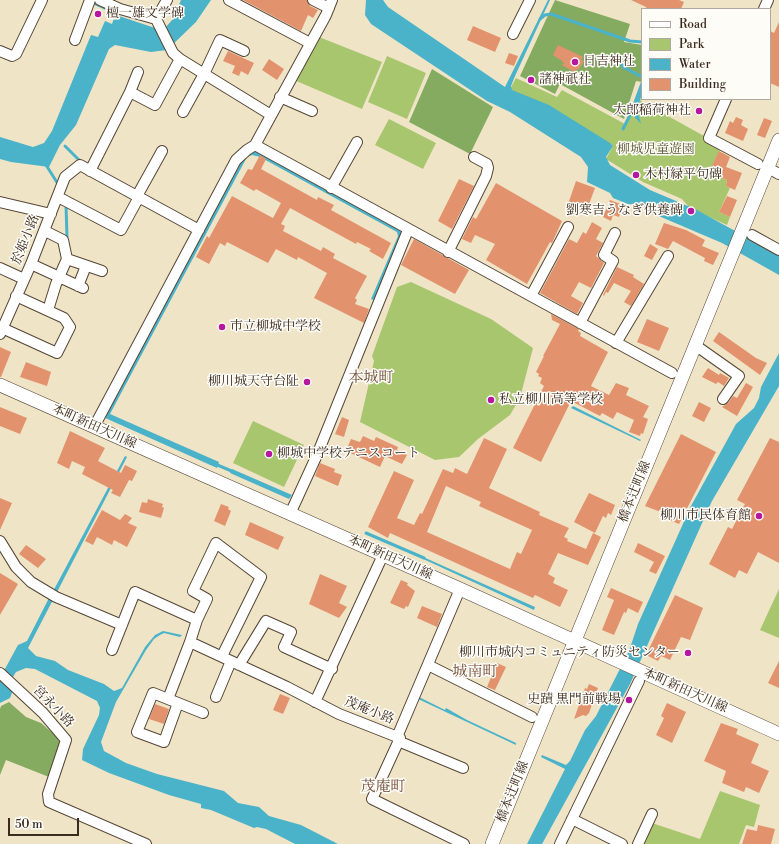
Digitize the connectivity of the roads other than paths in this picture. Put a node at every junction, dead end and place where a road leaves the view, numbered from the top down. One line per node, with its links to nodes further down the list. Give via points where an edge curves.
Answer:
1 (42, 0): 13 (street, via 16,54 12,56)
2 (90, 0): 11 (street)
3 (100, 0): 9 (street, via 120,9)
4 (167, 0): 9 (street)
5 (229, 0): 12 (street)
6 (313, 0): 8 (street)
7 (530, 0): 10 (street)
8 (330, 4): 12 (street)
9 (156, 19): 15 (street, via 173,53)
10 (513, 34)
11 (75, 40)
12 (310, 43): 19 (street)
13 (0, 51)
14 (244, 51): 17 (street, via 220,40)
15 (180, 59): 17 (street); 18 (street, via 155,105)
16 (138, 72): 18 (street)
17 (204, 74): 22 (street); 23 (street)
18 (130, 92): 29 (street)
19 (280, 96): 21 (street); 23 (street)
20 (726, 100): 30 (street, via 709,138)
21 (312, 111)
22 (183, 112)
23 (271, 115): 26 (street)
24 (779, 140): 30 (main road, 橋本辻町線)
25 (357, 142): 31 (street)
26 (255, 146): 31 (street); 36 (street, via 236,160)
27 (162, 151): 33 (street)
28 (474, 157): 43 (street, via 487,164 487,172)
29 (91, 169): 32 (street, 於姫小路, via 80,165 65,178); 33 (street)
30 (768, 169): 41 (main road, 橋本辻町線)
31 (331, 188): 38 (street)
32 (58, 197): 33 (street, via 121,230); 35 (street, 於姫小路)
33 (138, 197): 36 (street)
34 (0, 202): 35 (street)
35 (51, 214): 39 (street, 於姫小路)
36 (200, 227): 62 (street)
37 (568, 227): 53 (street)
38 (408, 230): 43 (street); 63 (street, via 317,455)
39 (45, 231): 45 (street, via 63,240); 46 (street, 於姫小路)
40 (615, 233): 55 (street, via 604,254 614,261)
41 (746, 234): 42 (street); 58 (main road, 橋本辻町線, via 734,250)
42 (779, 250)
43 (448, 252): 53 (street)
44 (668, 256): 57 (street)
45 (67, 259): 47 (street); 50 (street)
46 (31, 264): 50 (street); 51 (street, 於姫小路)
47 (86, 266): 49 (street); 50 (street, via 81,287)
48 (0, 268): 51 (street)
49 (102, 271)
50 (59, 277): 54 (street)
51 (24, 278): 52 (street, 於姫小路)
52 (16, 296): 54 (street); 56 (street, 於姫小路)
53 (531, 296): 55 (street)
54 (48, 310): 56 (street, via 64,318 70,327 57,353)
55 (580, 323): 57 (street)
56 (1, 331)
57 (616, 343): 59 (street)
58 (695, 345): 61 (street, via 739,376); 69 (main road, 橋本辻町線)
59 (672, 372)
60 (0, 385): 62 (main road, 本町新田大川線)
61 (723, 399)
62 (94, 427): 63 (main road, 本町新田大川線)
63 (294, 504): 65 (main road, 本町新田大川線)
64 (0, 541): 68 (street, via 16,567 31,582 56,597)
65 (383, 555): 66 (main road, 本町新田大川線); 74 (street)
66 (460, 589): 69 (main road, 本町新田大川線); 73 (street)
67 (197, 620): 68 (street, via 135,592); 70 (street); 72 (street, via 207,599 193,591 216,542 261,577)
68 (122, 626): 71 (street)
69 (574, 641): 76 (main road, 本町新田大川線, via 620,662); 89 (main road, 橋本辻町線)
70 (190, 642): 72 (street, 茂庵小路); 78 (street)
71 (112, 650)
72 (231, 661): 74 (street, via 266,621 291,632 284,647); 77 (street); 79 (street, 茂庵小路)
73 (428, 665): 81 (street); 83 (street)
74 (332, 669): 79 (street)
75 (0, 673): 87 (street, 宮永小路, via 43,713 66,740 48,794 49,802)
76 (638, 676): 82 (main road, 本町新田大川線); 86 (street)
77 (216, 697)
78 (173, 701): 78 (street, via 153,693 137,732 164,742); 80 (street)
79 (315, 702): 83 (street, 茂庵小路)
80 (203, 713)
81 (532, 717)
82 (779, 734)
83 (397, 739): 84 (street); 88 (street, 茂庵小路, via 372,799)
84 (463, 768)
85 (652, 814): 92 (street)
86 (572, 819): 90 (street); 91 (street)
87 (146, 844)
88 (464, 844)
89 (492, 844)
90 (560, 844)
91 (622, 844)
92 (638, 844)

